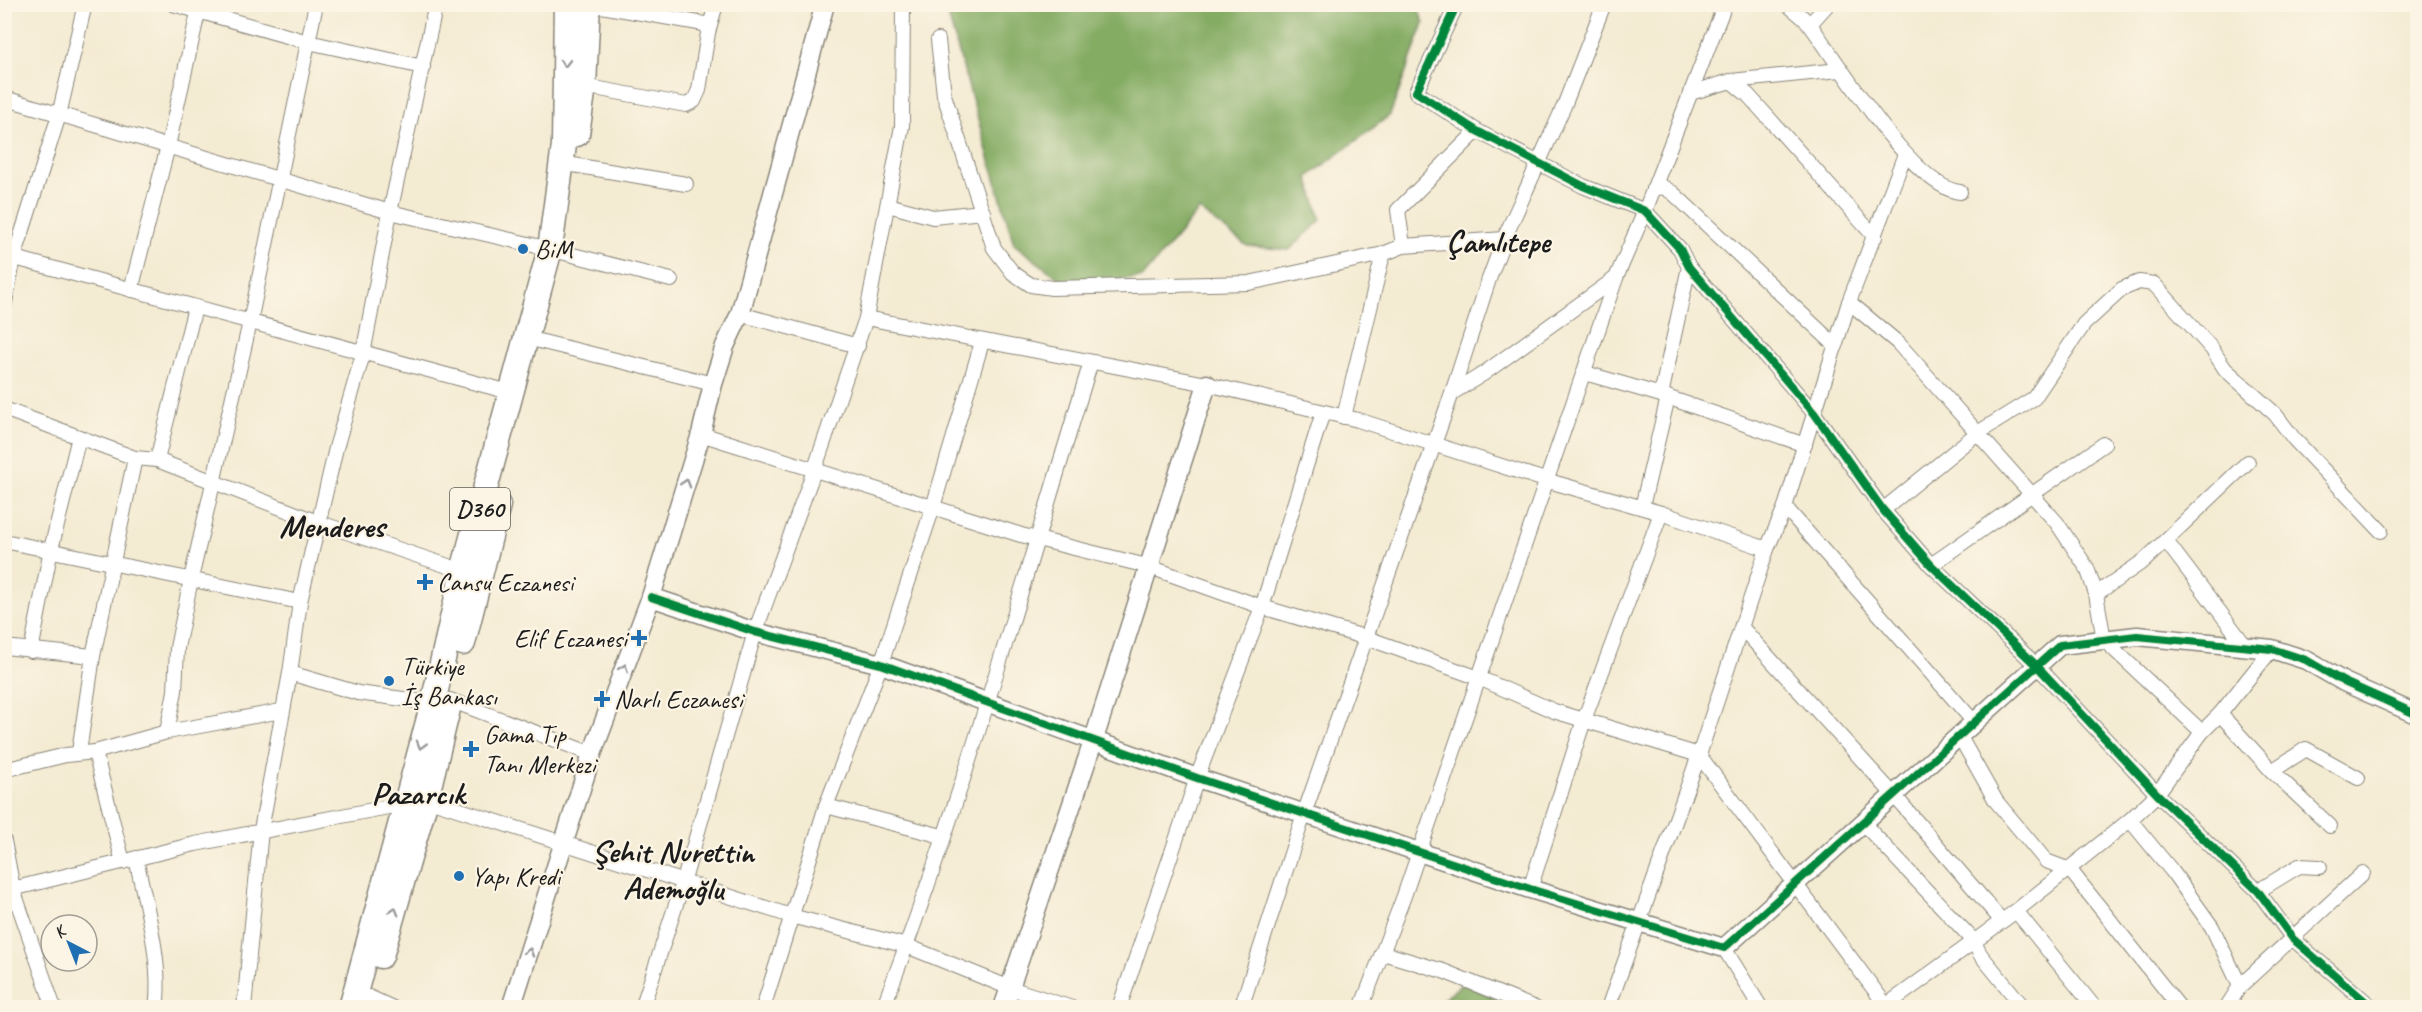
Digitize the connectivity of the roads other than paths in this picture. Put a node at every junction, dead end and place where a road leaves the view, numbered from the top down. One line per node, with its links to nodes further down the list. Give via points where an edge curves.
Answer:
1 (85, 4): 26 (street)
2 (172, 4): 15 (street)
3 (316, 4): 19 (street)
4 (436, 4): 20 (street)
5 (566, 4): 43 (highway, D360, one-way to 43, via 564,145)
6 (589, 4): 16 (street); 23 (highway, D360)
7 (716, 4): 16 (street)
8 (825, 4): 53 (street)
9 (903, 4): 36 (street, via 902,126)
10 (1457, 4): 27 (street, via 1416,92)
11 (1604, 4): 30 (street)
12 (1725, 4): 24 (street)
13 (1787, 4): 17 (street)
14 (1828, 4): 17 (street)
15 (200, 8): 19 (street); 28 (street)
16 (710, 24): 23 (street, via 699,90 694,101 686,105)
17 (1810, 24): 21 (street)
18 (938, 40): 38 (street, via 944,95)
19 (308, 42): 20 (street); 32 (street)
20 (423, 68): 37 (street)
21 (1840, 70): 22 (street); 29 (street)
22 (1731, 81): 24 (street); 40 (street)
23 (584, 86): 31 (highway, D360)
24 (1690, 93): 34 (street)
25 (4, 98): 26 (street)
26 (59, 114): 28 (street); 45 (street)
27 (1477, 131): 30 (street); 42 (street, via 1398,210)
28 (168, 146): 32 (street); 49 (street)
29 (1905, 154): 35 (street, via 1949,191); 40 (street)
30 (1539, 164): 39 (street); 41 (street)
31 (573, 165): 33 (street); 43 (highway, D360)
32 (279, 178): 37 (street); 55 (street)
33 (686, 184)
34 (1653, 189): 39 (street); 59 (street, via 1663,187 1673,194)
35 (1960, 192)
36 (888, 206): 38 (street, via 933,217); 54 (street)
37 (390, 212): 43 (street); 60 (street)
38 (983, 212): 44 (street, via 994,248 1013,273 1031,285 1052,288 1249,283)
39 (1645, 212): 46 (street, via 1680,249); 47 (street)
40 (1875, 237): 50 (street)
41 (1504, 239): 42 (street); 66 (street)
42 (1404, 246): 44 (street)
43 (556, 250): 48 (street); 56 (highway, D360); 65 (highway, D360)
44 (1383, 254): 71 (street)
45 (9, 256): 49 (street); 51 (street)
46 (1689, 267): 67 (street); 70 (street)
47 (1616, 278): 62 (street); 66 (street)
48 (670, 280)
49 (131, 290): 52 (street)
50 (1849, 302): 59 (street); 73 (street, via 1898,343)
51 (4, 307)
52 (195, 307): 55 (street); 79 (street)
53 (740, 314): 58 (street); 63 (street)
54 (866, 318): 57 (street); 58 (street)
55 (250, 322): 60 (street); 83 (street)
56 (539, 341): 63 (street); 119 (highway, D360)
57 (982, 342): 61 (street); 85 (street)
58 (858, 346): 81 (street)
59 (1836, 346): 70 (street)
60 (363, 354): 65 (street); 90 (street)
61 (1091, 362): 64 (street); 92 (street)
62 (1585, 373): 67 (street); 82 (street)
63 (713, 384): 72 (street)
64 (1207, 384): 69 (street); 99 (street)
65 (513, 393): 100 (highway, D360)
66 (1452, 393): 75 (street)
67 (1665, 396): 77 (street); 86 (street)
68 (4, 409): 74 (street)
69 (1323, 412): 71 (street); 105 (street)
70 (1814, 413): 77 (street); 88 (street)
71 (1344, 417): 75 (street)
72 (701, 434): 81 (street); 103 (street, one-way to 72)
73 (1976, 434): 84 (street); 88 (street); 91 (street, via 2034,398 2084,324 2122,289 2139,282 2154,284 2225,369 2275,414)
74 (79, 437): 78 (street); 95 (street)
75 (1433, 443): 82 (street); 108 (street)
76 (2104, 444): 84 (street)
77 (1804, 445): 87 (street)
78 (135, 458): 79 (street); 97 (street)
79 (157, 460): 83 (street)
80 (2248, 462): 94 (street)
81 (814, 471): 85 (street); 107 (street)
82 (1545, 480): 86 (street); 118 (street)
83 (214, 483): 90 (street); 101 (street)
84 (2031, 496): 98 (street); 102 (street, via 2057,524 2087,568)
85 (933, 507): 92 (street); 115 (street)
86 (1642, 507): 89 (street)
87 (1785, 507): 96 (street); 125 (street)
88 (1883, 510): 98 (street)
89 (1661, 513): 96 (street); 124 (street)
90 (320, 523): 100 (street); 104 (street)
91 (2381, 531)
92 (1036, 538): 99 (street); 120 (street)
93 (4, 541): 95 (street)
94 (2166, 541): 102 (street); 111 (street)
95 (51, 549): 97 (street); 113 (street)
96 (1767, 549): 106 (street)
97 (112, 564): 101 (street); 114 (street)
98 (1931, 565): 116 (street)
99 (1147, 566): 105 (street); 129 (street)
100 (463, 571): 119 (highway, D360)
101 (191, 579): 104 (street); 126 (street)
102 (2096, 594): 109 (street)
103 (651, 597): 107 (street); 132 (street, one-way to 103)
104 (300, 602): 117 (street)
105 (1262, 607): 108 (street); 136 (street)
106 (1742, 628): 133 (street); 138 (street)
107 (755, 632): 115 (street); 155 (street)
108 (1367, 638): 118 (street); 142 (street)
109 (2104, 640): 111 (street, via 2137,636); 116 (street, via 2060,645); 127 (street)
110 (4, 647): 113 (street)
111 (2247, 648): 112 (street)
112 (2272, 649): 122 (street); 123 (street, via 2306,660)
113 (32, 651): 114 (street)
114 (93, 656): 131 (street)
115 (881, 664): 120 (street); 141 (street)
116 (2037, 666): 125 (street); 139 (street)
117 (291, 673): 119 (street, via 358,693); 121 (street)
118 (1479, 678): 124 (street); 150 (street)
119 (442, 701): 132 (street); 140 (highway, D360)
120 (986, 701): 129 (street); 147 (street)
121 (281, 711): 126 (street); 146 (street)
122 (2220, 714): 127 (street); 135 (street)
123 (2418, 715)
124 (1584, 720): 133 (street); 157 (street)
125 (1974, 722): 128 (street)
126 (166, 732): 130 (street)
127 (2202, 732): 139 (street)
128 (1960, 737): 138 (street); 153 (street, via 1996,801 2046,861)
129 (1094, 739): 136 (street); 170 (street)
130 (95, 752): 131 (street); 151 (street)
131 (79, 753): 134 (street)
132 (592, 754): 149 (street)
133 (1699, 754): 156 (street); 163 (street)
134 (4, 770)
135 (2272, 771): 137 (street, via 2306,749); 145 (street)
136 (1197, 778): 142 (street); 183 (street)
137 (2358, 778)
138 (1893, 794): 144 (street); 162 (street)
139 (2157, 794): 143 (street); 159 (street)
140 (415, 801): 146 (street); 149 (street); 171 (highway, D360)
141 (826, 806): 147 (street); 161 (street)
142 (1304, 814): 150 (street); 184 (street)
143 (2130, 820): 153 (street); 169 (street, via 2212,927)
144 (1862, 822): 156 (street); 165 (street)
145 (2330, 826)
146 (261, 830): 151 (street); 175 (street)
147 (942, 836): 166 (street)
148 (4, 841): 158 (street)
149 (563, 844): 155 (street); 177 (street, one-way to 149)
150 (1420, 852): 157 (street); 168 (street)
151 (129, 860): 158 (street); 174 (street, via 155,957)
152 (2320, 867): 159 (street, via 2299,866)
153 (2070, 870): 160 (street); 191 (street)
154 (2363, 873): 164 (street)
155 (684, 880): 161 (street); 178 (street)
156 (1797, 885): 167 (street); 172 (street)
157 (1530, 889): 163 (street)
158 (9, 890): 173 (street)
159 (2258, 891): 164 (street)
160 (2016, 911): 162 (street); 190 (street)
161 (791, 916): 166 (street); 179 (street)
162 (2001, 920): 165 (street)
163 (1640, 921): 167 (street); 187 (street)
164 (2293, 939): 169 (street); 193 (street)
165 (1973, 940): 172 (street); 189 (street)
166 (907, 946): 170 (street); 180 (street)
167 (1724, 948): 188 (street)
168 (1383, 953): 185 (street); 186 (street, via 1463,978)
169 (2240, 986): 192 (street)
170 (1010, 988): 181 (street); 182 (street)
171 (362, 1004): 176 (street)
172 (1886, 1007)
173 (54, 1008)
174 (156, 1008)
175 (244, 1008)
176 (393, 1008)
177 (511, 1008)
178 (642, 1008)
179 (763, 1008)
180 (883, 1008)
181 (1003, 1008)
182 (1072, 1008)
183 (1119, 1008)
184 (1241, 1008)
185 (1361, 1008)
186 (1535, 1008)
187 (1608, 1008)
188 (1761, 1008)
189 (2024, 1008)
190 (2095, 1008)
191 (2180, 1008)
192 (2226, 1008)
193 (2373, 1008)

